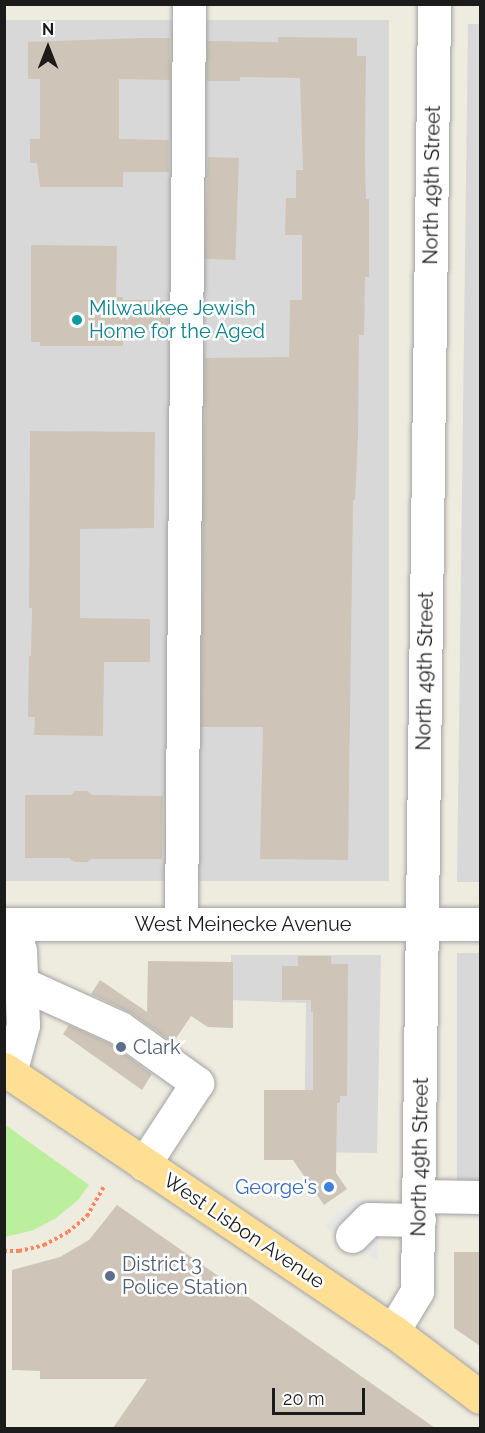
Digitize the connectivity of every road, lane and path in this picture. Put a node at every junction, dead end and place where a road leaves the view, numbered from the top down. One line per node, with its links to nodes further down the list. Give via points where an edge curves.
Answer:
1 (189, 4): 3 (street)
2 (434, 4): 4 (street, North 49th Street)
3 (181, 923): 4 (street, West Meinecke Avenue); 5 (street, West Meinecke Avenue)
4 (423, 923): 6 (street, West Meinecke Avenue); 12 (street, North 49th Street)
5 (9, 924): 7 (street, via 20,951)
6 (480, 924)
7 (21, 984): 8 (street, via 23,1025); 9 (street, via 120,1028 197,1083)
8 (7, 1071): 9 (main road, West Lisbon Avenue)
9 (144, 1164): 15 (main road, West Lisbon Avenue)
10 (104, 1186): 14 (path, via 87,1216 68,1232 44,1245)
11 (480, 1197): 12 (street)
12 (419, 1208): 13 (street, via 369,1219); 15 (street, North 49th Street, via 417,1291)
13 (352, 1236)
14 (4, 1251)
15 (393, 1331): 16 (main road, West Lisbon Avenue)
16 (480, 1396)

